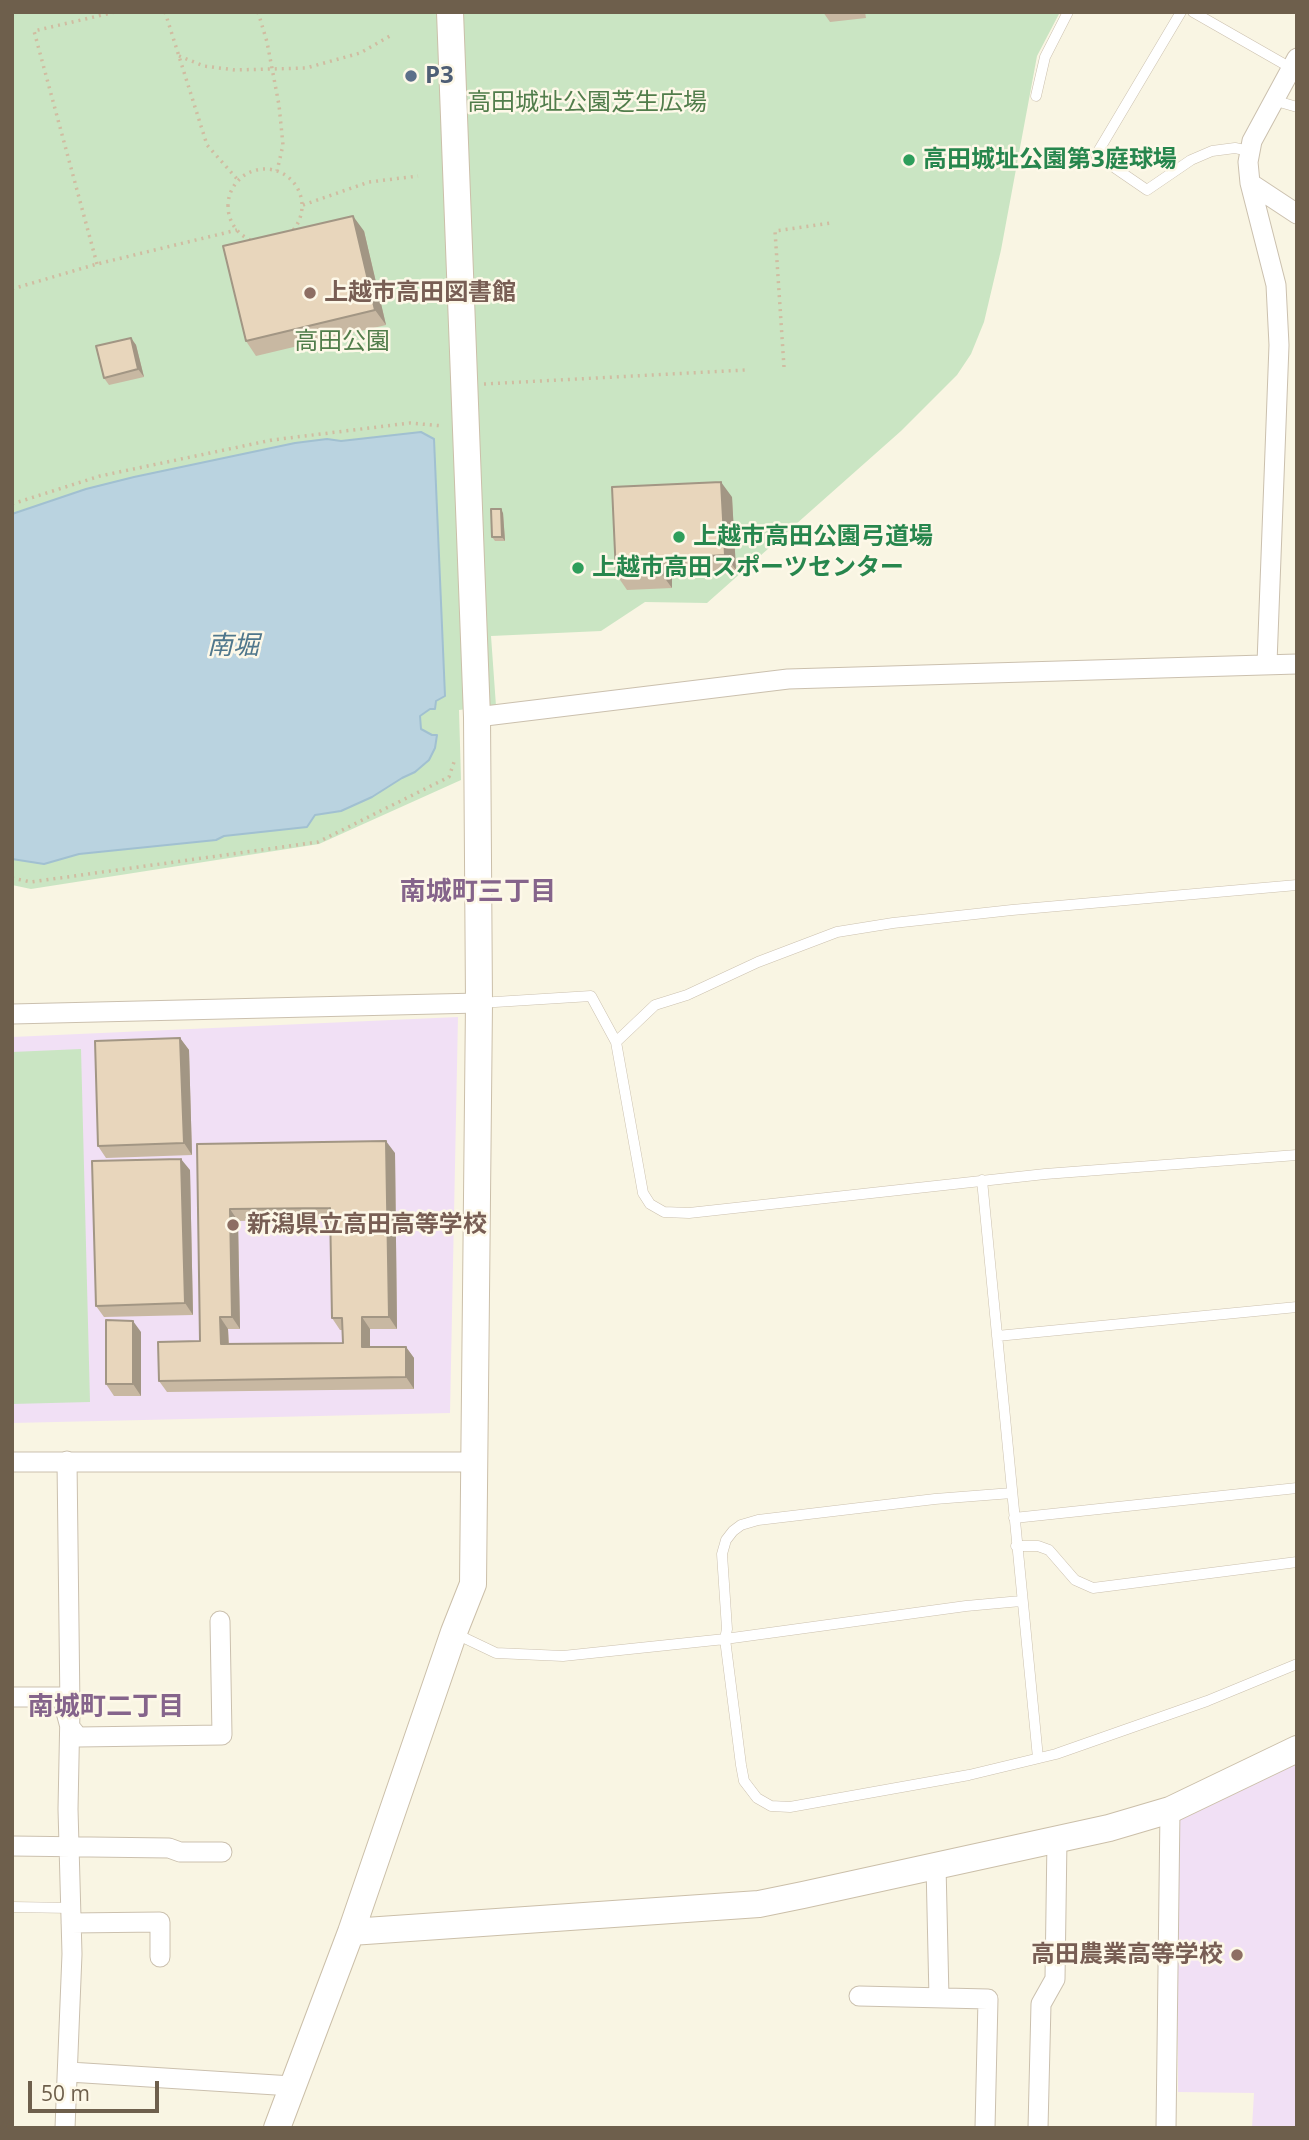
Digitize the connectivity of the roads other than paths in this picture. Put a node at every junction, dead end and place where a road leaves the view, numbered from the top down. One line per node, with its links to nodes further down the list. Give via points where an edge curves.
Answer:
1 (450, 12): 14 (street)
2 (1068, 12): 6 (lane, via 1045,57)
3 (1181, 12): 9 (lane, via 1096,155 1147,190 1212,151)
4 (1193, 12): 5 (lane)
5 (1294, 63): 7 (street)
6 (1036, 96)
7 (1273, 100): 8 (lane); 9 (street)
8 (1297, 107)
9 (1250, 151): 10 (street)
10 (1250, 183): 11 (street); 12 (street, via 1276,285 1279,345)
11 (1297, 214)
12 (1267, 663): 13 (street); 14 (street, via 788,679)
13 (1297, 664)
14 (477, 717): 16 (street)
15 (1297, 885): 18 (lane, via 1012,910 837,932 655,1005)
16 (479, 1003): 17 (street); 18 (lane, via 591,996); 25 (street)
17 (12, 1014)
18 (616, 1042): 20 (lane, via 643,1193 658,1210 689,1213)
19 (1297, 1155): 20 (lane)
20 (982, 1180): 22 (lane)
21 (1297, 1307): 22 (lane)
22 (997, 1336): 27 (lane)
23 (67, 1461): 24 (street); 25 (street); 37 (street)
24 (12, 1462)
25 (475, 1462): 33 (street, via 473,1584)
26 (1297, 1488): 28 (lane)
27 (1012, 1493): 28 (lane); 34 (lane, via 741,1525 726,1540 722,1554)
28 (1014, 1518): 29 (lane)
29 (1016, 1546): 30 (lane, via 1049,1550 1075,1580 1093,1588); 31 (lane)
30 (1297, 1562)
31 (1021, 1601): 34 (lane); 39 (lane)
32 (220, 1621): 37 (street, via 222,1735 78,1737)
33 (454, 1633): 34 (lane, via 496,1653 526,1656); 48 (street)
34 (725, 1639): 39 (lane, via 744,1781 757,1798 771,1806 852,1797)
35 (1297, 1664): 39 (lane, via 1116,1734)
36 (12, 1697): 37 (street, via 62,1697)
37 (70, 1727): 43 (street)
38 (1297, 1749): 40 (street)
39 (1038, 1758)
40 (1170, 1810): 41 (street); 58 (street)
41 (1057, 1839): 45 (street); 57 (street, via 1055,1979 1041,2004)
42 (12, 1846): 43 (street)
43 (70, 1846): 44 (street); 47 (street)
44 (222, 1852)
45 (936, 1865): 48 (street, via 759,1904); 51 (street)
46 (12, 1907): 47 (lane)
47 (71, 1916): 49 (street, via 160,1922); 52 (street)
48 (351, 1932): 53 (street)
49 (160, 1957)
50 (859, 1996): 51 (street)
51 (939, 1998): 56 (street, via 988,1999)
52 (69, 2072): 53 (street); 54 (street)
53 (292, 2086): 55 (street)
54 (65, 2128)
55 (277, 2128)
56 (985, 2128)
57 (1038, 2128)
58 (1166, 2128)

